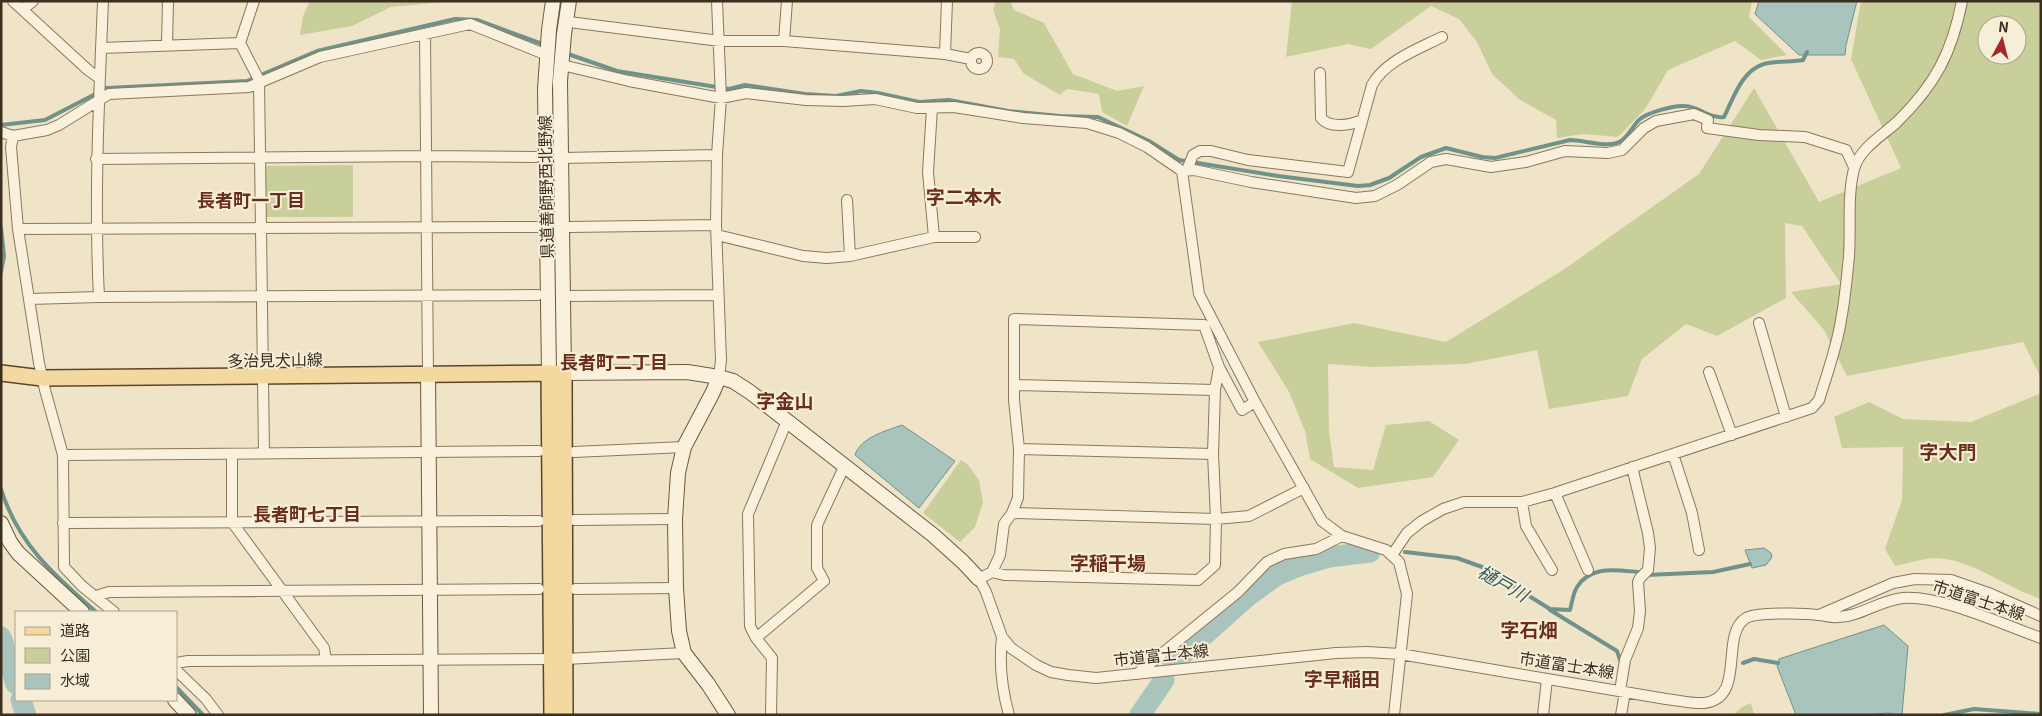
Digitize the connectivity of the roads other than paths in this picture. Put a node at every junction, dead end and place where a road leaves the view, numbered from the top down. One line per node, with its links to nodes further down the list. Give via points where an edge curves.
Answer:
1 (13, 1): 12 (street)
2 (33, 1): 12 (street)
3 (103, 1): 20 (street)
4 (168, 1): 19 (street)
5 (254, 1): 18 (street)
6 (553, 1): 21 (street, 県道善師野西北野線)
7 (569, 1): 23 (street, 県道善師野西北野線)
8 (717, 1): 16 (street)
9 (787, 1): 17 (street)
10 (947, 1): 22 (street)
11 (1962, 1): 39 (street, via 1950,51 1924,92 1861,155)
12 (23, 10): 27 (street, via 88,70)
13 (569, 22): 16 (street)
14 (425, 34): 21 (street, via 470,24); 26 (street, via 320,57); 34 (street)
15 (1442, 37): 30 (street, via 1377,76)
16 (720, 41): 17 (street); 28 (street)
17 (784, 42): 22 (street)
18 (240, 43): 19 (street); 26 (street)
19 (166, 44): 20 (street)
20 (101, 48): 27 (street)
21 (548, 48): 63 (street, 県道善師野西北野線, via 545,89)
22 (945, 54): 24 (street)
23 (562, 56): 28 (street, via 629,81); 37 (street, 県道善師野西北野線)
24 (971, 59)
25 (1320, 73): 30 (street, via 1321,118 1324,122 1341,125)
26 (257, 78): 27 (street, via 249,87 109,94); 36 (street)
27 (99, 90): 32 (street, via 93,105 59,125); 38 (street)
28 (721, 98): 29 (street, via 746,92 806,100 875,99); 33 (street)
29 (932, 108): 40 (street, via 954,107 1023,118 1087,123 1120,133); 50 (street, via 928,172)
30 (1362, 120): 40 (street, via 1348,172 1248,160 1211,151 1193,155)
31 (1, 132): 32 (street)
32 (13, 136): 46 (street, via 11,147)
33 (717, 155): 37 (street); 48 (street)
34 (426, 156): 35 (street); 36 (street); 45 (street)
35 (536, 157)
36 (260, 158): 38 (street); 44 (street)
37 (562, 158): 56 (street, 県道善師野西北野線)
38 (96, 159): 47 (street)
39 (1854, 167): 40 (street, via 1846,150 1805,137 1707,128 1708,120 1694,114 1656,121 1622,150 1608,153 1565,151 1526,162 1491,167 1446,159 1431,162 1375,196 1332,196); 71 (street, via 1841,320 1826,378 1819,400 1812,408)
40 (1184, 170): 70 (street, via 1199,294)
41 (847, 200): 51 (street)
42 (537, 227): 45 (street)
43 (569, 227): 48 (street)
44 (261, 228): 45 (street); 47 (street); 54 (street)
45 (426, 228): 55 (street)
46 (18, 229): 47 (street); 58 (street)
47 (95, 229): 57 (street)
48 (716, 230): 51 (street, via 803,256); 53 (street)
49 (975, 236): 50 (street)
50 (934, 237): 51 (street)
51 (850, 256)
52 (538, 295): 55 (street)
53 (718, 295): 56 (street); 66 (street)
54 (262, 296): 55 (street); 57 (street); 65 (street)
55 (427, 296): 64 (street)
56 (564, 296): 63 (street, 県道善師野西北野線)
57 (98, 297): 58 (street)
58 (29, 299): 67 (street)
59 (1759, 323): 71 (street)
60 (1219, 367): 68 (street, via 1204,325 1014,319); 69 (street); 70 (street, via 1242,410)
61 (1709, 372): 73 (street)
62 (1, 373): 67 (main road, 多治見犬山線)
63 (556, 373): 64 (main road, 多治見犬山線); 66 (street, 市道富士本線, via 687,372); 121 (main road)
64 (428, 374): 65 (main road, 多治見犬山線); 76 (street)
65 (263, 376): 67 (main road, 多治見犬山線); 80 (street)
66 (719, 376): 72 (street, 市道富士本線, via 750,392); 74 (street)
67 (42, 378): 83 (street)
68 (1015, 385): 69 (street); 75 (street)
69 (1215, 390): 81 (street)
70 (1255, 402): 86 (street)
71 (1786, 417): 73 (street)
72 (787, 421): 84 (street, 市道富士本線); 116 (street, via 748,514 750,626)
73 (1732, 435): 82 (street)
74 (684, 447): 78 (street); 90 (street, via 678,473)
75 (1019, 449): 81 (street); 89 (street, via 1018,498)
76 (429, 451): 77 (street); 80 (street); 94 (street)
77 (539, 451)
78 (574, 452)
79 (232, 454): 80 (street); 83 (street); 95 (street)
80 (264, 454)
81 (1213, 454): 91 (street)
82 (1673, 454): 85 (street); 99 (street, via 1692,513)
83 (63, 455): 97 (street)
84 (844, 467): 104 (street, 市道富士本線, via 933,535); 116 (street, via 817,525 817,568 824,581)
85 (1632, 467): 87 (street); 127 (street, via 1650,548 1648,570 1638,582 1638,628 1625,660)
86 (1304, 488): 91 (street, via 1249,516); 98 (street, via 1322,521)
87 (1555, 493): 88 (street); 102 (street)
88 (1522, 502): 100 (street, via 1464,502 1444,509 1407,533); 101 (street, via 1526,526)
89 (1012, 514): 91 (street); 103 (street, via 1004,524 1000,554)
90 (675, 519): 93 (street); 105 (street)
91 (1216, 519): 103 (street, via 1215,565 1198,580 1004,575)
92 (539, 520): 94 (street)
93 (574, 520)
94 (429, 521): 95 (street); 108 (street)
95 (232, 522): 97 (street); 109 (street)
96 (1, 523): 111 (street, via 18,553)
97 (63, 523): 110 (street, via 64,567)
98 (1342, 536): 100 (street, via 1386,550); 125 (street, via 1316,549 1284,554 1266,562 1238,592)
99 (1699, 550)
100 (1392, 555): 119 (street, via 1399,562 1407,594)
101 (1552, 570)
102 (1588, 570)
103 (992, 572): 104 (street)
104 (979, 579): 115 (street, 市道富士本線)
105 (676, 588): 107 (street); 118 (street)
106 (540, 589): 108 (street)
107 (575, 589)
108 (429, 590): 109 (street); 120 (street)
109 (282, 592): 110 (street, via 109,592); 122 (street, via 324,648)
110 (96, 596): 112 (street)
111 (81, 611)
112 (113, 611)
113 (1819, 615): 114 (street, 市道富士本線, via 1893,583 1915,579 1950,580); 117 (street, 市道富士本線, via 1838,618 1902,598 1921,599 1943,603); 127 (street, 市道富士本線, via 1756,615 1743,620 1736,630 1726,688 1714,700 1698,703)
114 (2041, 616)
115 (1002, 637): 125 (street, 市道富士本線, via 1023,658 1051,672 1096,678); 136 (street, via 1000,654)
116 (756, 638): 135 (street, via 772,658)
117 (2041, 638)
118 (684, 653): 121 (street); 134 (street)
119 (1400, 654): 125 (street, 市道富士本線, via 1336,653); 126 (street, 市道富士本線); 137 (street)
120 (431, 658): 121 (street); 122 (street); 131 (street)
121 (558, 659): 132 (main road); 133 (main road)
122 (326, 660): 123 (street)
123 (178, 662)
124 (178, 672): 130 (street)
125 (1137, 674)
126 (1547, 679): 127 (street, 市道富士本線); 138 (street)
127 (1622, 691): 139 (street)
128 (176, 701): 129 (street)
129 (189, 715)
130 (218, 715)
131 (431, 715)
132 (552, 715)
133 (565, 715)
134 (728, 715)
135 (772, 715)
136 (1009, 715)
137 (1394, 715)
138 (1543, 715)
139 (1621, 715)

